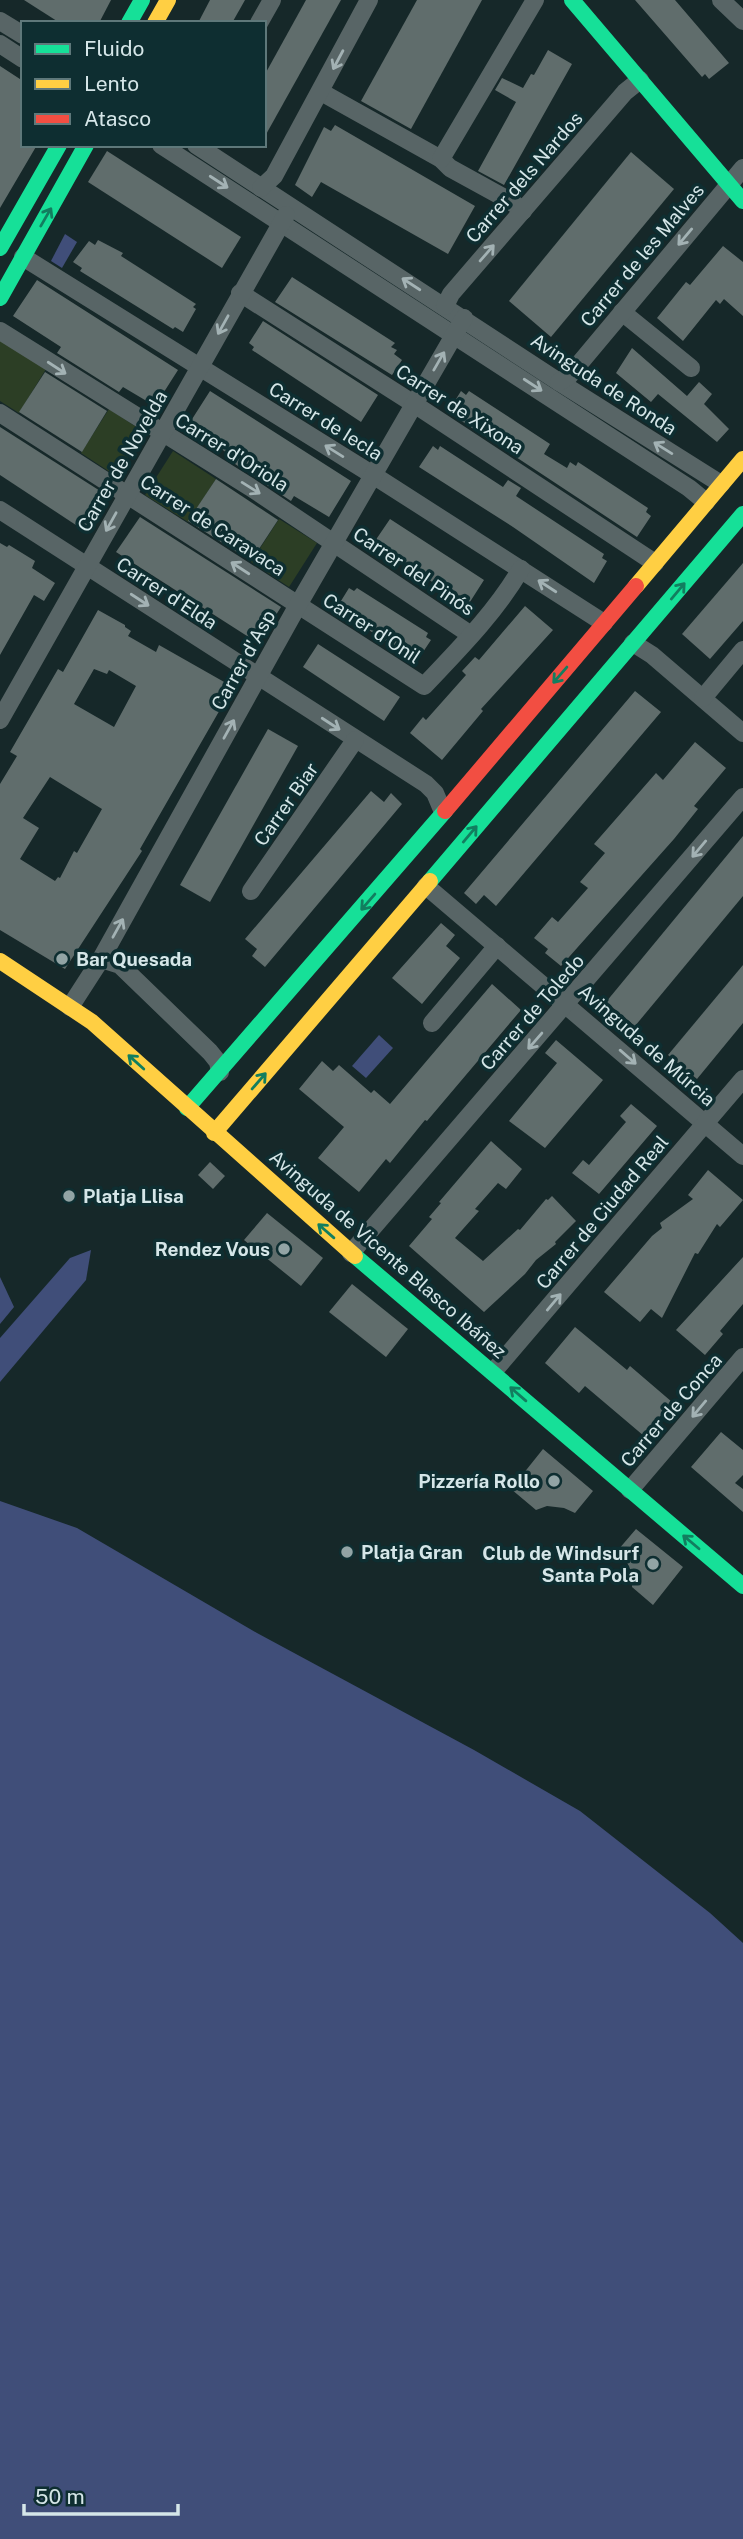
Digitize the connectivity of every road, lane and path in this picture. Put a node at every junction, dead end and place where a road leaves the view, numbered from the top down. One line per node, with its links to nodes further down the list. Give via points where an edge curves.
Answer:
1 (142, 0): 10 (street)
2 (168, 0): 11 (street)
3 (272, 0): 12 (street)
4 (369, 0): 17 (street, one-way to 17)
5 (535, 0): 22 (street)
6 (572, 0): 16 (street)
7 (721, 0): 8 (street)
8 (743, 20)
9 (0, 21): 13 (street)
10 (130, 21)
11 (156, 21)
12 (260, 21)
13 (21, 34)
14 (0, 44): 15 (street)
15 (21, 58)
16 (640, 80): 24 (street); 28 (street, Carrer dels Nardos)
17 (321, 92): 22 (street); 25 (street, via 274,176)
18 (58, 147): 30 (street)
19 (85, 147): 31 (street, one-way to 19)
20 (164, 147): 29 (street, Avinguda de Ronda, one-way to 29)
21 (199, 147): 25 (street, Avinguda de Ronda)
22 (441, 159): 28 (street)
23 (743, 168): 24 (street, Carrer de les Malves)
24 (729, 185): 26 (street); 35 (street, Carrer de les Malves, one-way to 35)
25 (261, 188): 27 (street, Avinguda de Ronda)
26 (743, 201)
27 (291, 206): 29 (street); 34 (street, Avinguda de Ronda, one-way to 27)
28 (523, 211): 34 (street, Carrer dels Nardos, one-way to 28)
29 (281, 223): 32 (street, Carrer de Novelda); 36 (street, Avinguda de Ronda)
30 (1, 245)
31 (23, 257): 33 (street); 38 (street, Carrer de Iecla)
32 (240, 293): 38 (street, Carrer de Novelda, one-way to 38); 41 (street, Carrer de Xixona)
33 (0, 298)
34 (445, 306): 36 (street, Avinguda de Ronda)
35 (622, 312): 39 (street); 40 (street, Carrer de les Malves)
36 (460, 326): 40 (street, Avinguda de Ronda); 41 (street, Carrer d'Asp, one-way to 36); 47 (street, Avinguda de Ronda, one-way to 47, via 689,488)
37 (0, 331): 43 (street, Carrer d'Oriola, one-way to 43)
38 (200, 366): 43 (street, Carrer de Novelda); 45 (street, Carrer de Iecla, one-way to 38)
39 (691, 369)
40 (559, 382): 47 (street, Avinguda de Ronda, one-way to 40)
41 (414, 404): 45 (street, Carrer d'Asp); 50 (street, Carrer de Xixona)
42 (0, 413): 46 (street, Carrer de Caravaca)
43 (162, 433): 46 (street, Carrer de Novelda); 49 (street, Carrer d'Oriola, one-way to 49)
44 (743, 459): 47 (street)
45 (373, 475): 49 (street, Carrer d'Asp); 52 (street, Carrer de Iecla)
46 (126, 494): 51 (street, Carrer de Novelda, one-way to 51); 53 (street, Carrer de Caravaca, one-way to 46)
47 (728, 504): 50 (street); 54 (street, one-way to 47)
48 (0, 510): 51 (street, Carrer d'Elda)
49 (334, 542): 53 (street, Carrer d'Asp); 55 (street, Carrer del Pinós)
50 (655, 563): 54 (street)
51 (87, 566): 57 (street, Carrer d'Elda, one-way to 57); 59 (street, Carrer de Novelda)
52 (521, 569): 54 (street, Carrer de Iecla, one-way to 52); 55 (street)
53 (298, 604): 55 (street, Carrer d'Onil, via 425,687); 57 (street, Carrer d'Asp)
54 (619, 633): 58 (street, Carrer de Iecla); 63 (street, one-way to 63); 65 (street, one-way to 54)
55 (471, 635)
56 (743, 650): 58 (street)
57 (258, 677): 61 (street, Carrer d'Elda, one-way to 61); 68 (street, Carrer d'Asp, one-way to 57)
58 (703, 698): 60 (street, Carrer de Iecla)
59 (0, 720)
60 (743, 733)
61 (355, 740): 63 (street, Carrer d'Elda, via 426,785); 66 (street, Carrer Biar)
62 (743, 797): 70 (street, Carrer de Toledo, one-way to 70)
63 (443, 812): 64 (street)
64 (411, 850): 65 (street, via 411,865); 73 (street, one-way to 73)
65 (426, 886): 67 (street, Avinguda de Múrcia); 77 (street, one-way to 65)
66 (251, 891)
67 (497, 946): 70 (street, Avinguda de Múrcia); 72 (street)
68 (100, 959): 71 (street, Carrer d'Asp); 73 (street, via 120,965 210,1052)
69 (0, 961): 71 (street, Avinguda de Vicente Blasco Ibáñez)
70 (567, 1004): 76 (street, Avinguda de Múrcia, one-way to 76); 79 (street, Carrer de Toledo, one-way to 79)
71 (70, 1007): 75 (street, Avinguda de Vicente Blasco Ibáñez, one-way to 71)
72 (432, 1023)
73 (220, 1072): 75 (street)
74 (743, 1079): 76 (street, Carrer de Ciudad Real)
75 (187, 1108): 77 (street, Avinguda de Vicente Blasco Ibáñez)
76 (705, 1123): 78 (street, Avinguda de Múrcia); 81 (street, Carrer de Ciudad Real, one-way to 76)
77 (214, 1133): 79 (street, Avinguda de Vicente Blasco Ibáñez, one-way to 77)
78 (743, 1156)
79 (351, 1253): 81 (street, Avinguda de Vicente Blasco Ibáñez)
80 (743, 1357): 82 (street, Carrer de Conca, one-way to 82)
81 (494, 1372): 82 (street, Avinguda de Vicente Blasco Ibáñez, one-way to 81)
82 (630, 1490): 83 (street, Avinguda de Vicente Blasco Ibáñez, one-way to 82)
83 (743, 1586)

